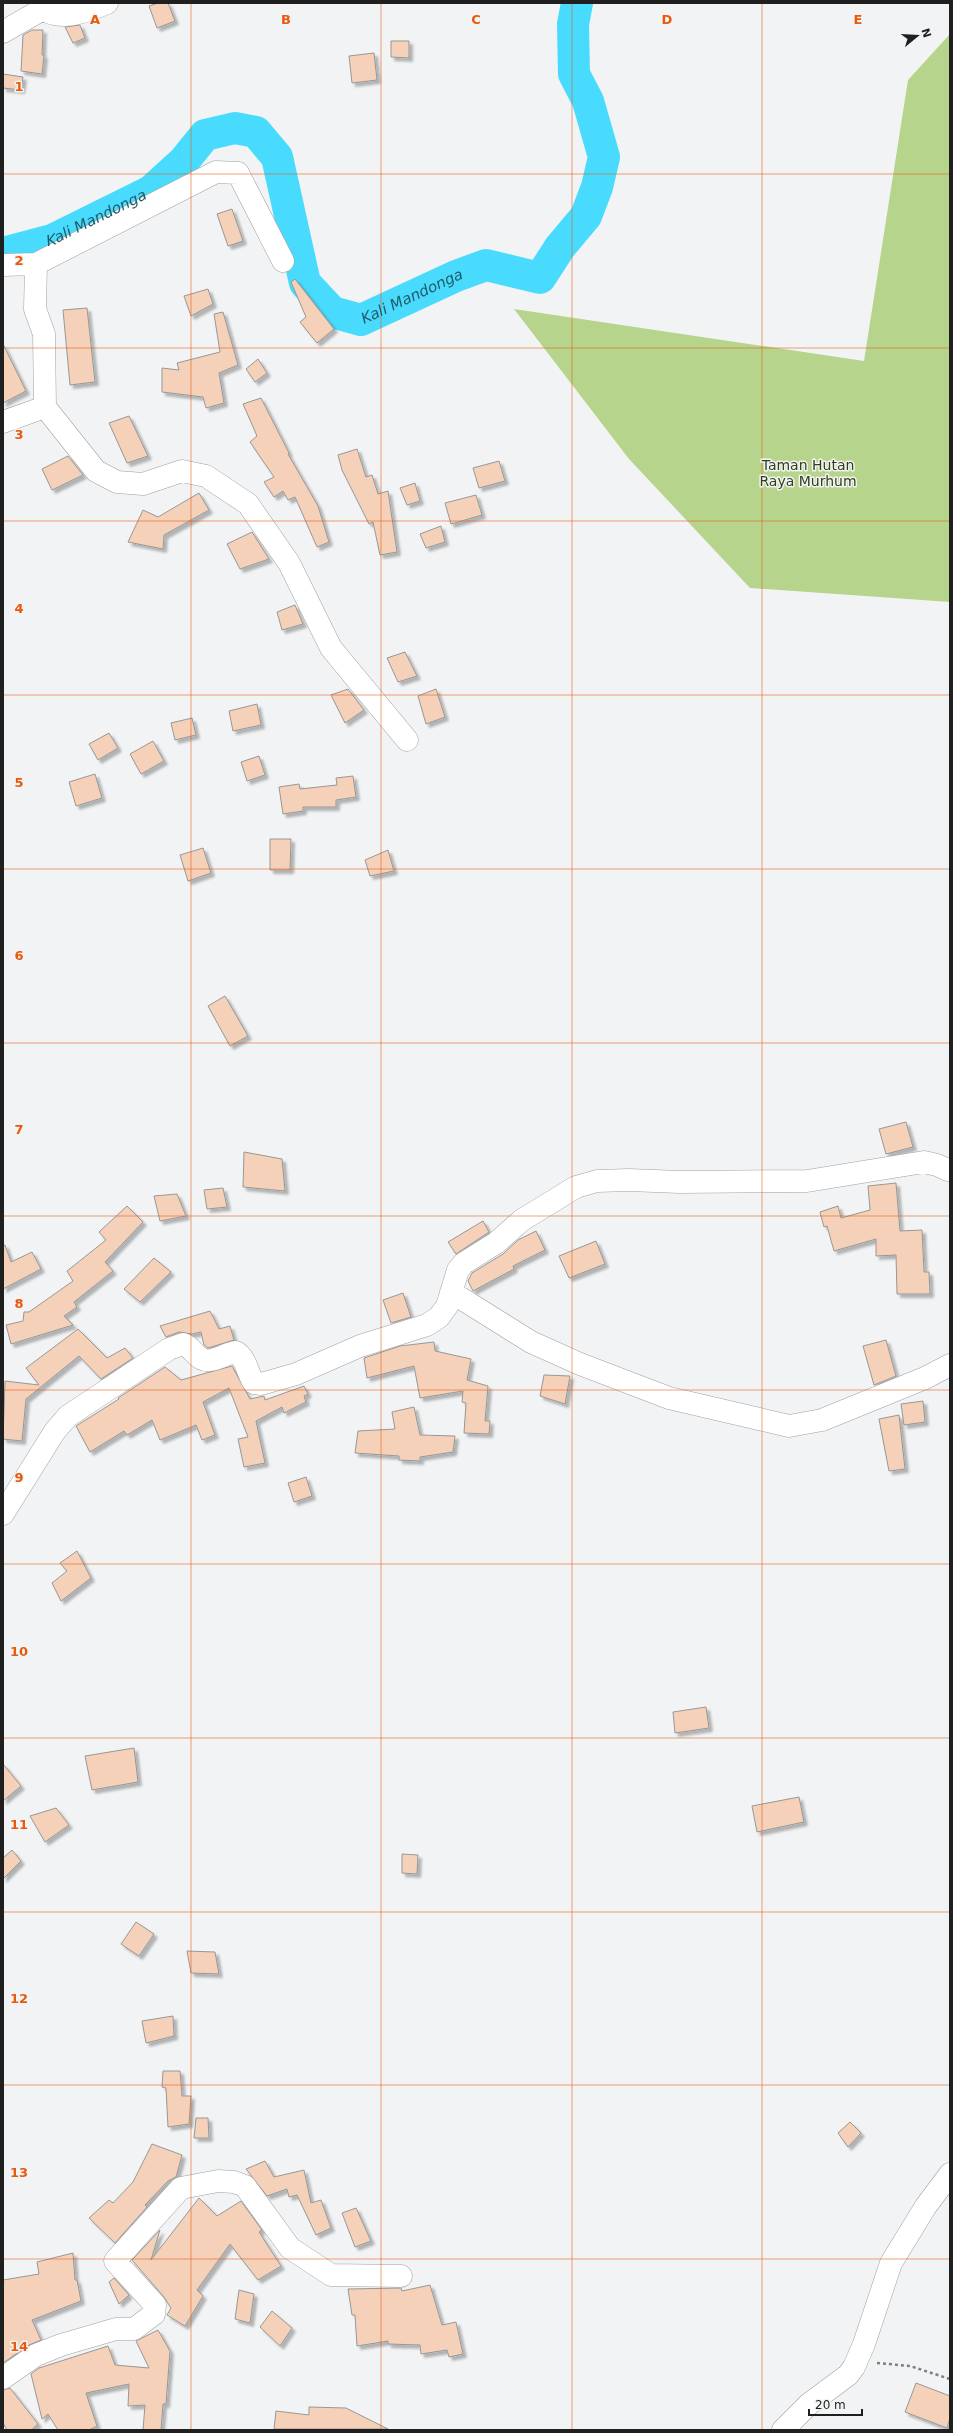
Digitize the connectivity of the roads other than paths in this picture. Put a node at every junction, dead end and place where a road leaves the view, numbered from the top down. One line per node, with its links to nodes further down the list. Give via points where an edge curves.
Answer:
1 (107, 3): 2 (street, via 78,13 56,16)
2 (42, 6): 3 (street)
3 (3, 32)
4 (283, 261): 5 (street, via 238,173 216,172)
5 (36, 264): 6 (street); 7 (street, via 35,309 44,334)
6 (3, 265)
7 (45, 407): 8 (street); 9 (street, via 96,471 117,482 143,484 182,471 206,476 248,504 289,563 331,648)
8 (3, 422)
9 (407, 740)
10 (949, 1174): 11 (street, via 937,1164 924,1162 807,1181 597,1181 576,1187 552,1199 522,1220 496,1243 464,1263 458,1270)
11 (451, 1292): 12 (street, via 531,1342 580,1364 669,1398 789,1426 822,1420); 13 (street, via 447,1306 439,1317 427,1325 360,1346 296,1374 261,1384 254,1383 244,1360 236,1352 208,1361 182,1344 169,1349 68,1416 55,1431)
12 (950, 1365)
13 (3, 1514)
14 (950, 2174): 17 (street, via 926,2206 891,2263 857,2360 848,2375 809,2404)
15 (401, 2276): 16 (street, via 331,2275 290,2248 245,2186 218,2181 181,2188 116,2261 156,2305 154,2314 134,2328 116,2329 42,2353 22,2363)
16 (3, 2378)
17 (783, 2430)

